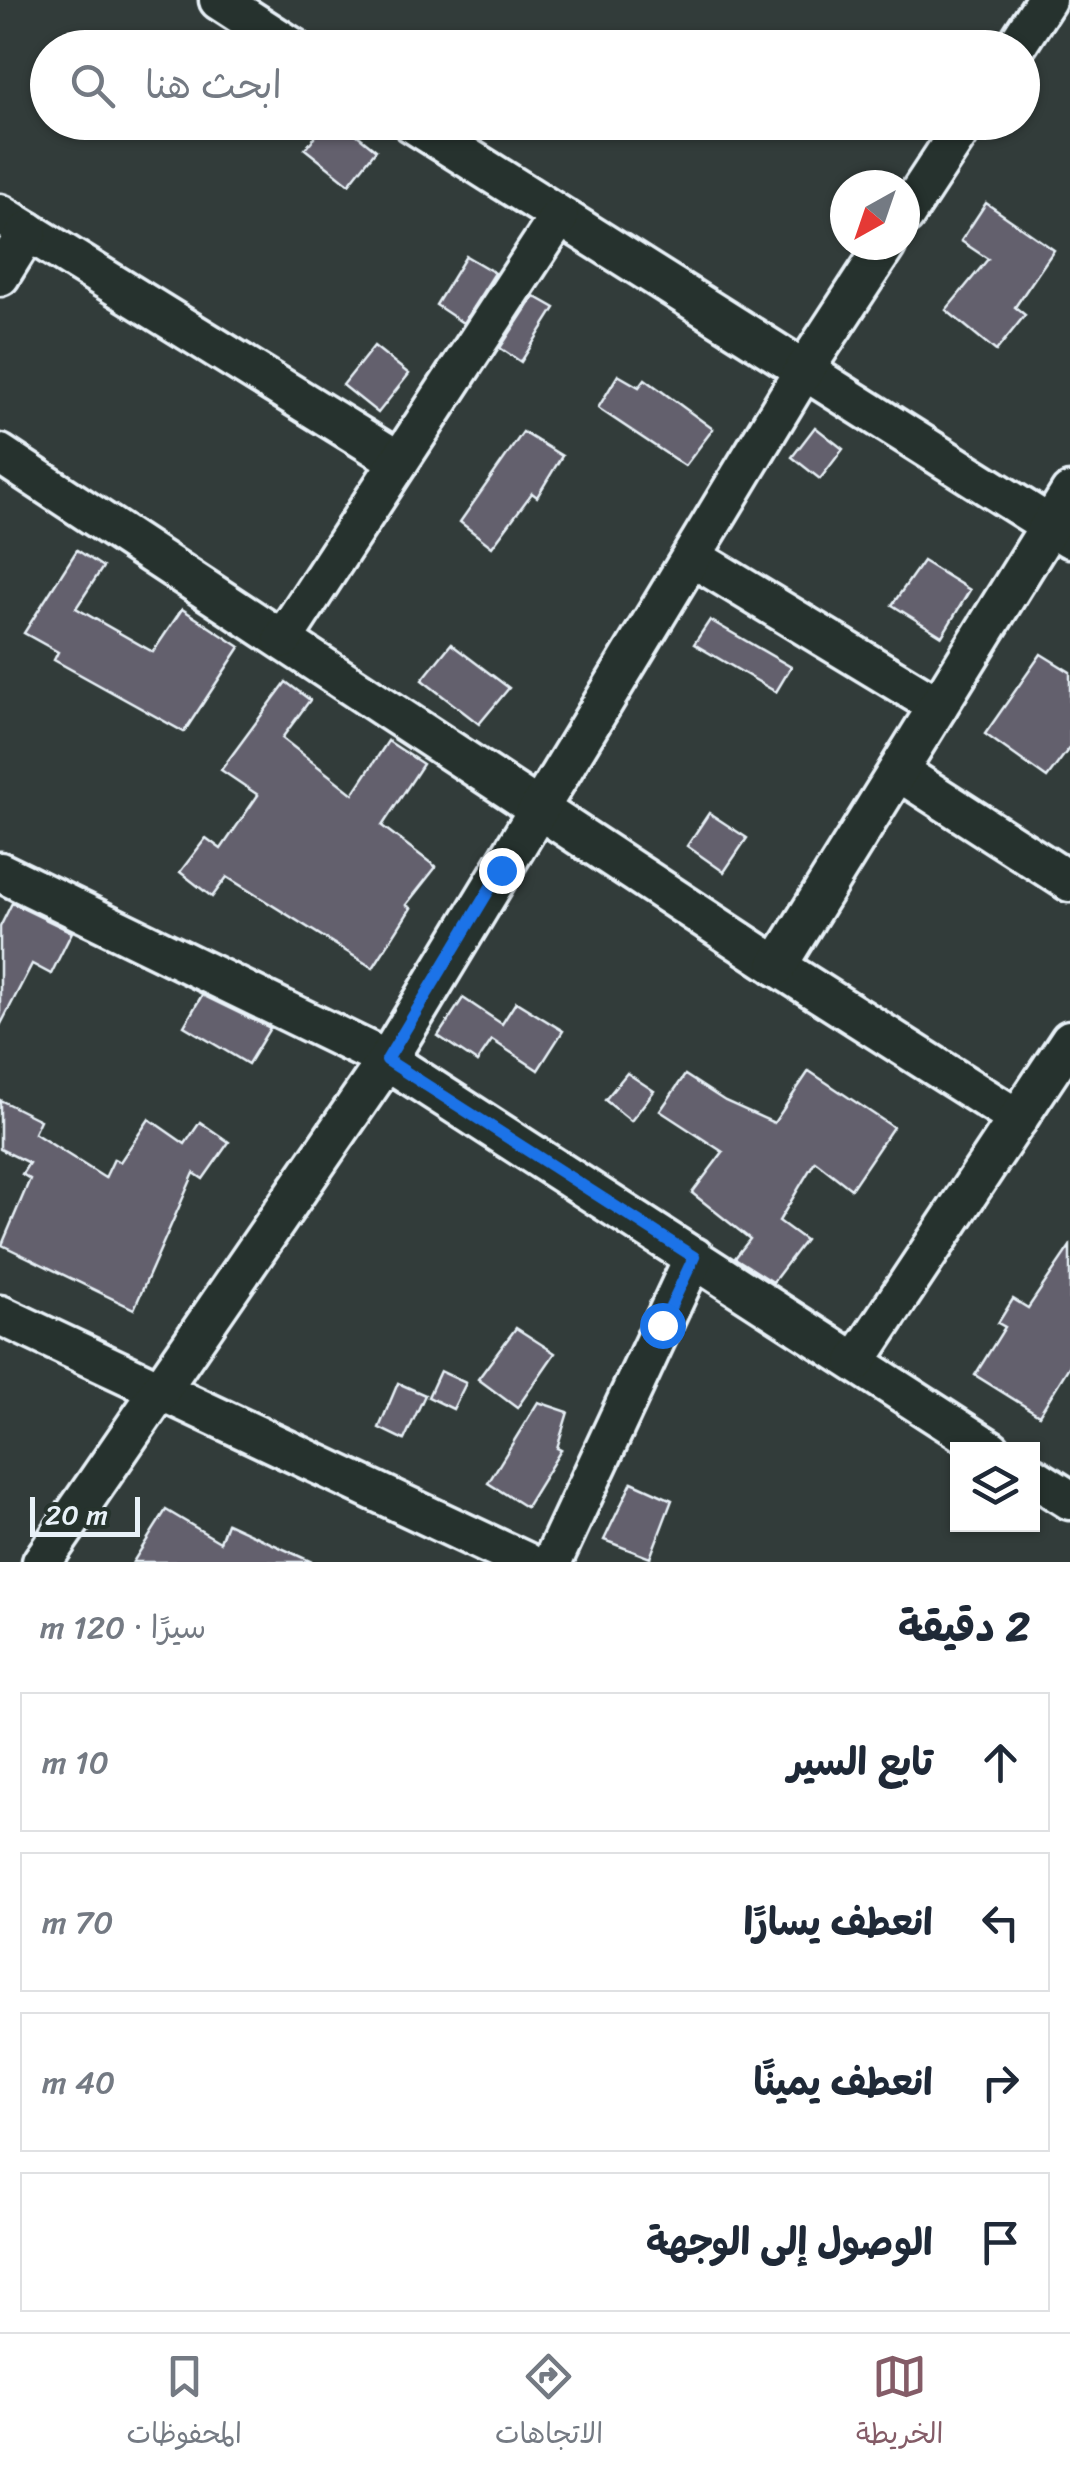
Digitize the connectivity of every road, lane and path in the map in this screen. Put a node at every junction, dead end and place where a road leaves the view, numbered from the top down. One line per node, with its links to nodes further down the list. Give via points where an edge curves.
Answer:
1 (219, 0): 3 (street)
2 (1046, 0): 4 (street)
3 (266, 30)
4 (1026, 30)
5 (439, 140): 8 (street)
6 (954, 140): 7 (street)
7 (920, 192)
8 (559, 217): 12 (street); 14 (street)
9 (14, 222): 11 (street); 14 (street)
10 (876, 260): 12 (street)
11 (0, 276)
12 (803, 372): 16 (street); 17 (street)
13 (0, 454): 18 (street)
14 (399, 462): 18 (street)
15 (1070, 493): 16 (street)
16 (1060, 532): 19 (street)
17 (692, 556): 19 (street); 21 (street)
18 (283, 639): 21 (street)
19 (938, 706): 20 (street)
20 (898, 771): 23 (street); 24 (street)
21 (539, 807): 24 (street); 26 (street)
22 (0, 872): 26 (street)
23 (1070, 882)
24 (777, 966): 27 (street)
25 (1070, 1040): 27 (street)
26 (387, 1060): 28 (street); 31 (street)
27 (1018, 1118): 30 (street)
28 (694, 1257): 30 (street); 37 (street)
29 (0, 1315): 31 (street)
30 (856, 1362): 32 (street)
31 (161, 1388): 35 (street); 36 (street)
32 (979, 1442)
33 (1040, 1481): 34 (street)
34 (1070, 1500)
35 (42, 1562)
36 (526, 1562)
37 (552, 1562)

